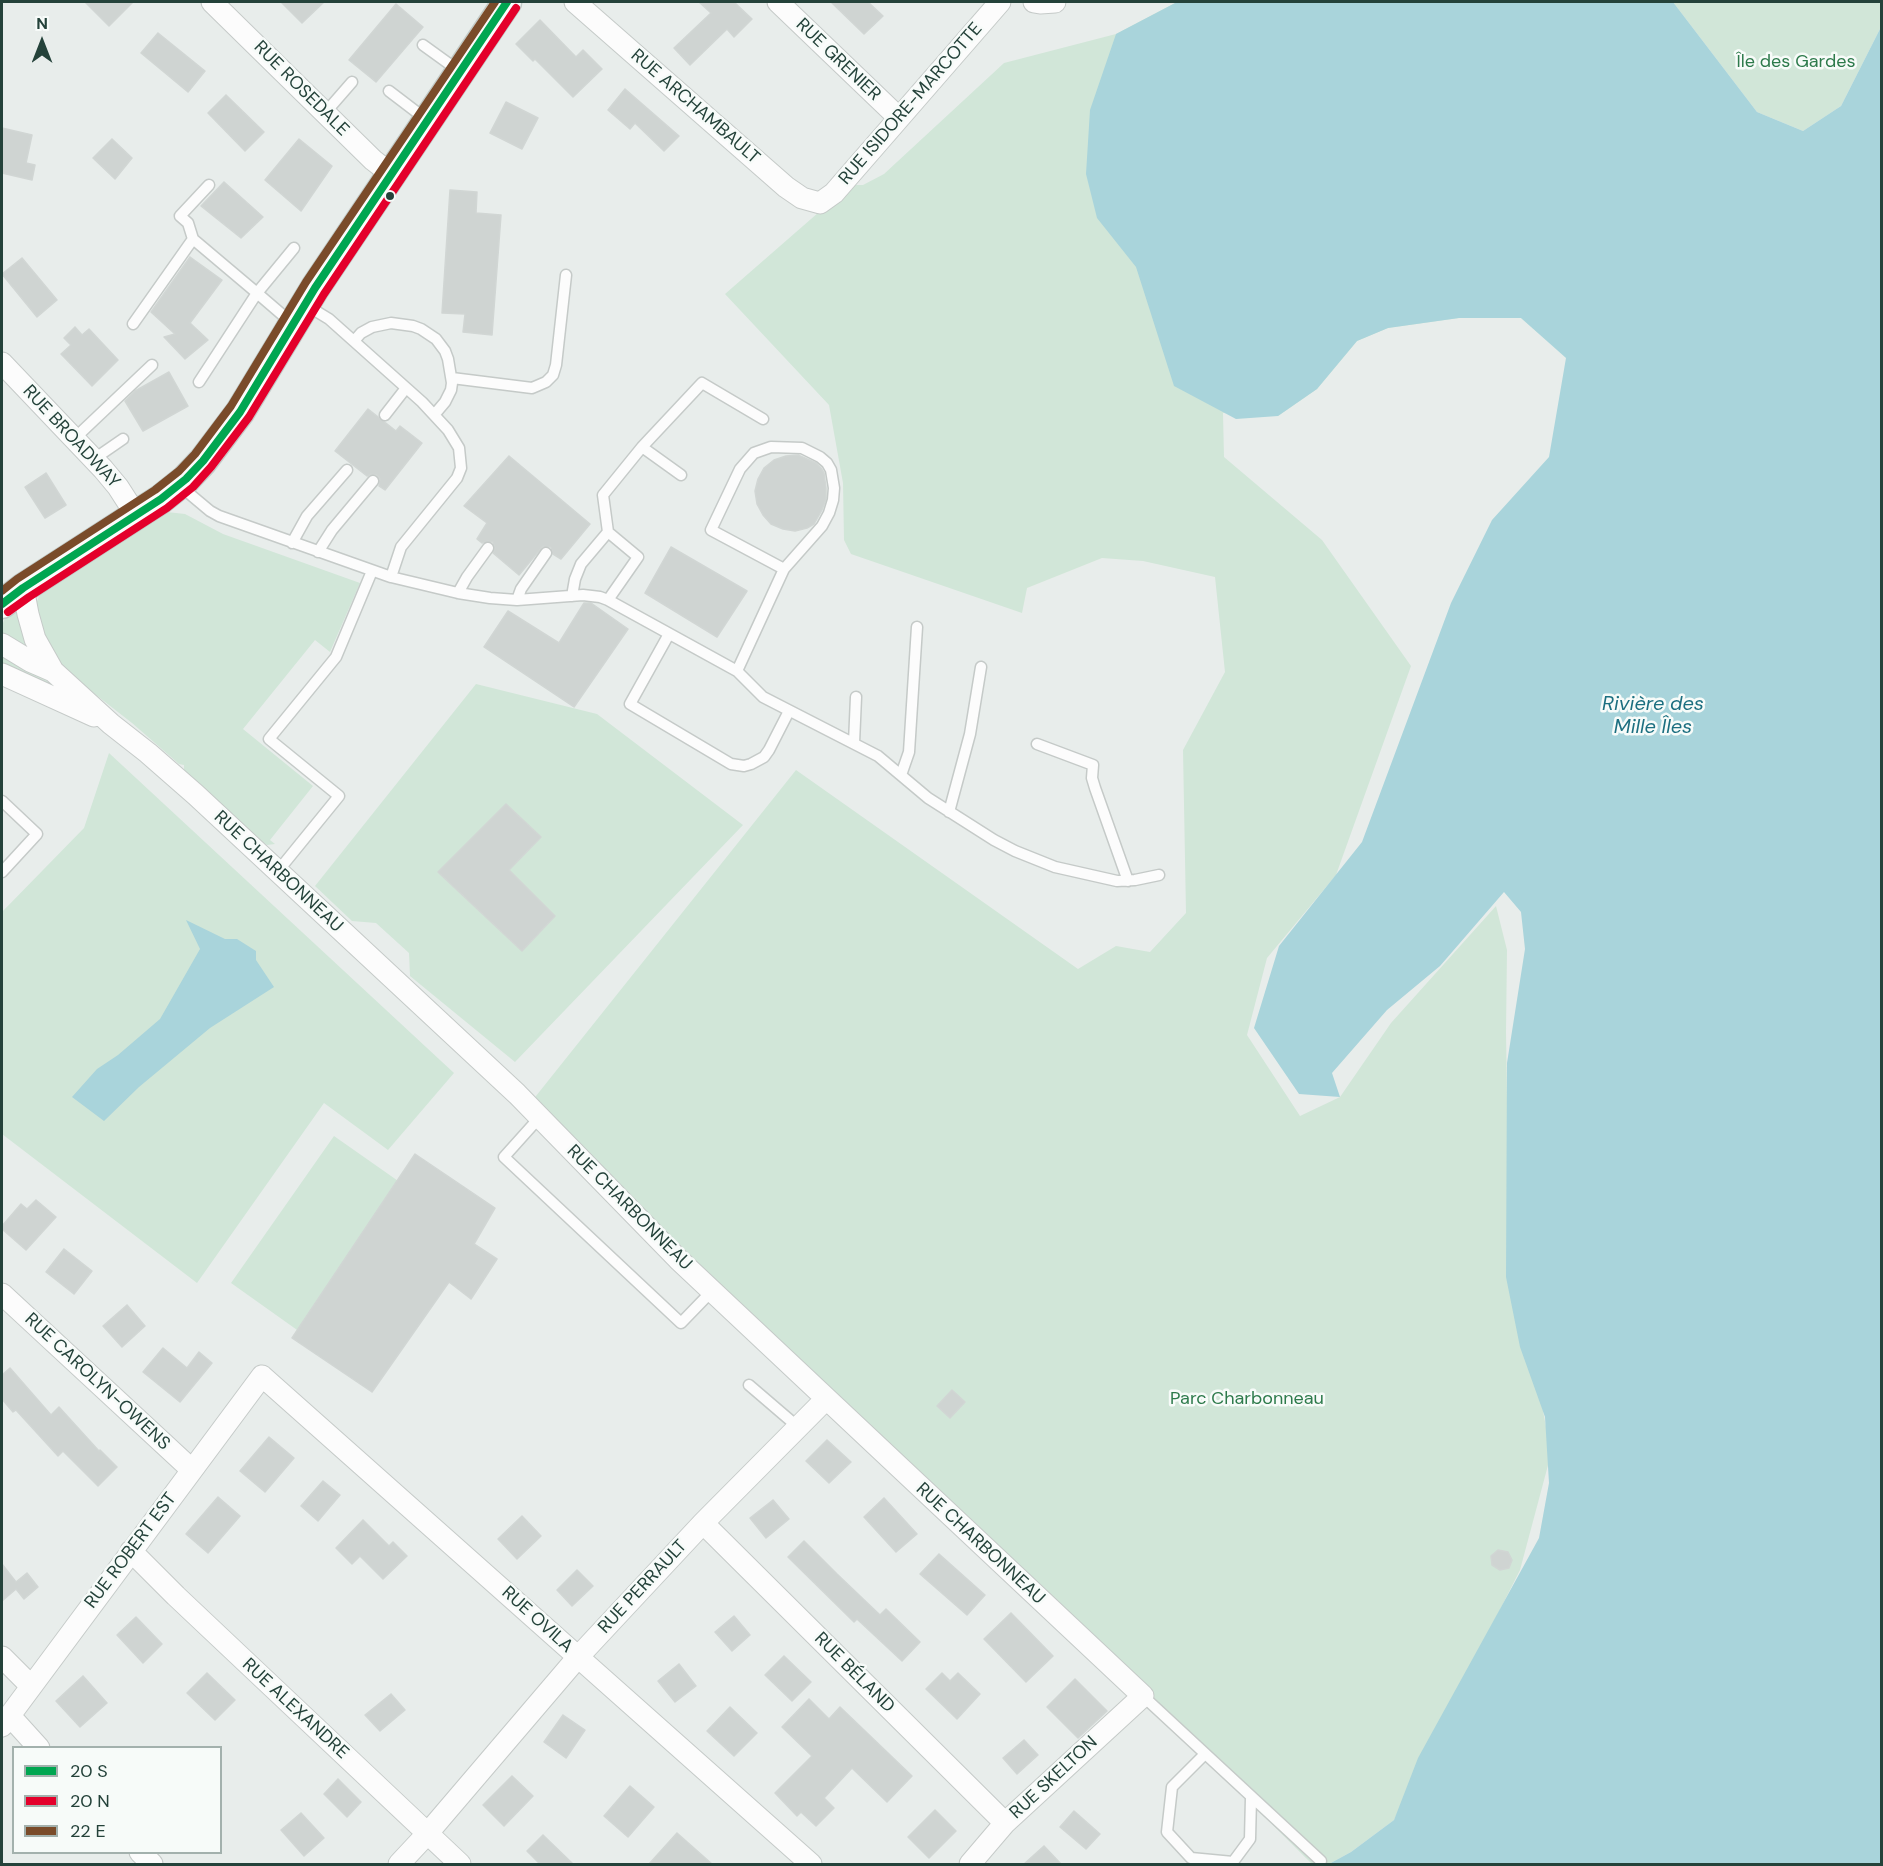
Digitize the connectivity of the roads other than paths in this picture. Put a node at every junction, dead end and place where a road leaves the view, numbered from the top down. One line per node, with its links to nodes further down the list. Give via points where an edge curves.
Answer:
1 (212, 2): 12 (street, RUE ROSEDALE)
2 (575, 2): 17 (street, RUE ARCHAMBAULT, via 786,187 802,198)
3 (778, 2): 13 (street, RUE GRENIER)
4 (1000, 2): 13 (street, RUE ISIDORE-MARCOTTE)
5 (1034, 2): 6 (street)
6 (1055, 2)
7 (498, 5): 9 (main road)
8 (423, 45): 9 (lane)
9 (460, 72): 14 (main road)
10 (352, 82): 12 (lane)
11 (389, 91): 14 (lane)
12 (326, 113): 15 (street, RUE ROSEDALE)
13 (899, 118): 17 (street, RUE ISIDORE-MARCOTTE, via 834,193)
14 (428, 120): 15 (main road)
15 (391, 174): 22 (main road)
16 (209, 184): 18 (lane, via 180,216 188,223)
17 (820, 203)
18 (193, 239): 21 (lane); 23 (lane)
19 (294, 248): 21 (lane)
20 (566, 275): 27 (lane, via 556,365 550,379 532,388)
21 (257, 293): 22 (lane); 28 (lane)
22 (299, 314): 24 (lane, via 329,319); 40 (main road, via 224,434)
23 (134, 324)
24 (354, 341): 27 (lane, via 364,330 379,324 406,324 422,329 441,345); 29 (lane)
25 (2, 363): 33 (street, RUE BROADWAY)
26 (152, 365): 33 (lane)
27 (452, 378): 31 (lane, via 449,396)
28 (199, 382)
29 (406, 388): 30 (lane); 31 (lane)
30 (385, 415)
31 (434, 415): 49 (lane, via 459,448 460,474 401,548)
32 (763, 419): 35 (lane, via 702,383)
33 (75, 438): 36 (street, RUE BROADWAY)
34 (123, 439): 36 (lane)
35 (642, 447): 38 (lane); 42 (lane, via 603,495)
36 (94, 459): 41 (street, RUE BROADWAY)
37 (347, 470): 43 (lane, via 307,516)
38 (681, 475)
39 (373, 481): 45 (lane)
40 (179, 485): 41 (main road); 43 (lane, via 210,512)
41 (136, 515): 51 (main road)
42 (608, 532): 52 (lane, via 581,564); 54 (lane, via 639,557)
43 (292, 543): 45 (lane)
44 (488, 548): 50 (lane)
45 (318, 552): 48 (lane)
46 (546, 553): 53 (lane)
47 (784, 569): 47 (lane, via 822,526 833,500 833,478 826,463 811,451 771,447 754,453 740,469 711,530); 60 (lane)
48 (372, 571): 49 (lane); 70 (lane, via 336,657 269,739 339,796)
49 (391, 577): 50 (lane)
50 (458, 593): 53 (lane)
51 (12, 596): 59 (street, RUE CHARBONNEAU, via 28,614 35,639)
52 (572, 596): 53 (lane); 54 (lane, via 591,595)
53 (517, 600)
54 (608, 600): 56 (lane)
55 (917, 627): 67 (lane, via 909,752)
56 (669, 634): 60 (lane); 63 (lane, via 630,704 731,764 744,766 764,757)
57 (2, 645): 59 (street, RUE CHARBONNEAU)
58 (981, 667): 69 (lane, via 970,734)
59 (53, 671): 64 (street, RUE CHARBONNEAU)
60 (737, 671): 63 (lane, via 763,698)
61 (2, 674): 64 (street, RUE CHARBONNEAU)
62 (856, 698): 65 (lane)
63 (789, 711): 65 (lane)
64 (111, 724): 70 (street, RUE CHARBONNEAU)
65 (854, 743): 67 (lane)
66 (1037, 744): 73 (lane, via 1093,765 1095,788)
67 (901, 775): 69 (lane)
68 (2, 801): 71 (lane, via 38,834)
69 (949, 812): 73 (lane, via 994,840 1041,862)
70 (278, 871): 74 (street, RUE CHARBONNEAU)
71 (2, 872)
72 (1159, 875): 73 (lane)
73 (1128, 881)
74 (539, 1118): 75 (street, RUE CHARBONNEAU); 75 (lane, via 504,1157 681,1323)
75 (712, 1291): 79 (street, RUE CHARBONNEAU)
76 (2, 1294): 81 (street, RUE CAROLYN-OWENS)
77 (262, 1376): 81 (street, RUE ROBERT EST); 85 (street, RUE OVILA)
78 (749, 1385): 80 (lane)
79 (826, 1399): 80 (street, RUE PERRAULT); 87 (street, RUE CHARBONNEAU)
80 (798, 1427): 82 (street, RUE PERRAULT)
81 (192, 1470): 83 (street, RUE ROBERT EST)
82 (703, 1522): 85 (street, RUE PERRAULT); 92 (street, RUE BÉLAND)
83 (131, 1551): 86 (street, RUE ROBERT EST); 93 (street, RUE ALEXANDRE)
84 (2, 1657): 86 (street)
85 (578, 1657): 93 (street, RUE PERRAULT); 97 (street, RUE OVILA)
86 (31, 1686): 88 (street, RUE ROBERT EST)
87 (1143, 1696): 90 (lane); 92 (street, RUE SKELTON)
88 (6, 1721): 89 (street)
89 (37, 1746)
90 (1205, 1754): 91 (lane); 91 (lane, via 1172,1786 1167,1832 1191,1858 1233,1862 1250,1839)
91 (1251, 1798): 94 (lane)
92 (1005, 1824): 98 (street, RUE SKELTON)
93 (427, 1834): 95 (street, RUE PERRAULT); 96 (street, RUE ALEXANDRE)
94 (1321, 1861)
95 (399, 1864)
96 (460, 1864)
97 (811, 1864)
98 (970, 1864)

